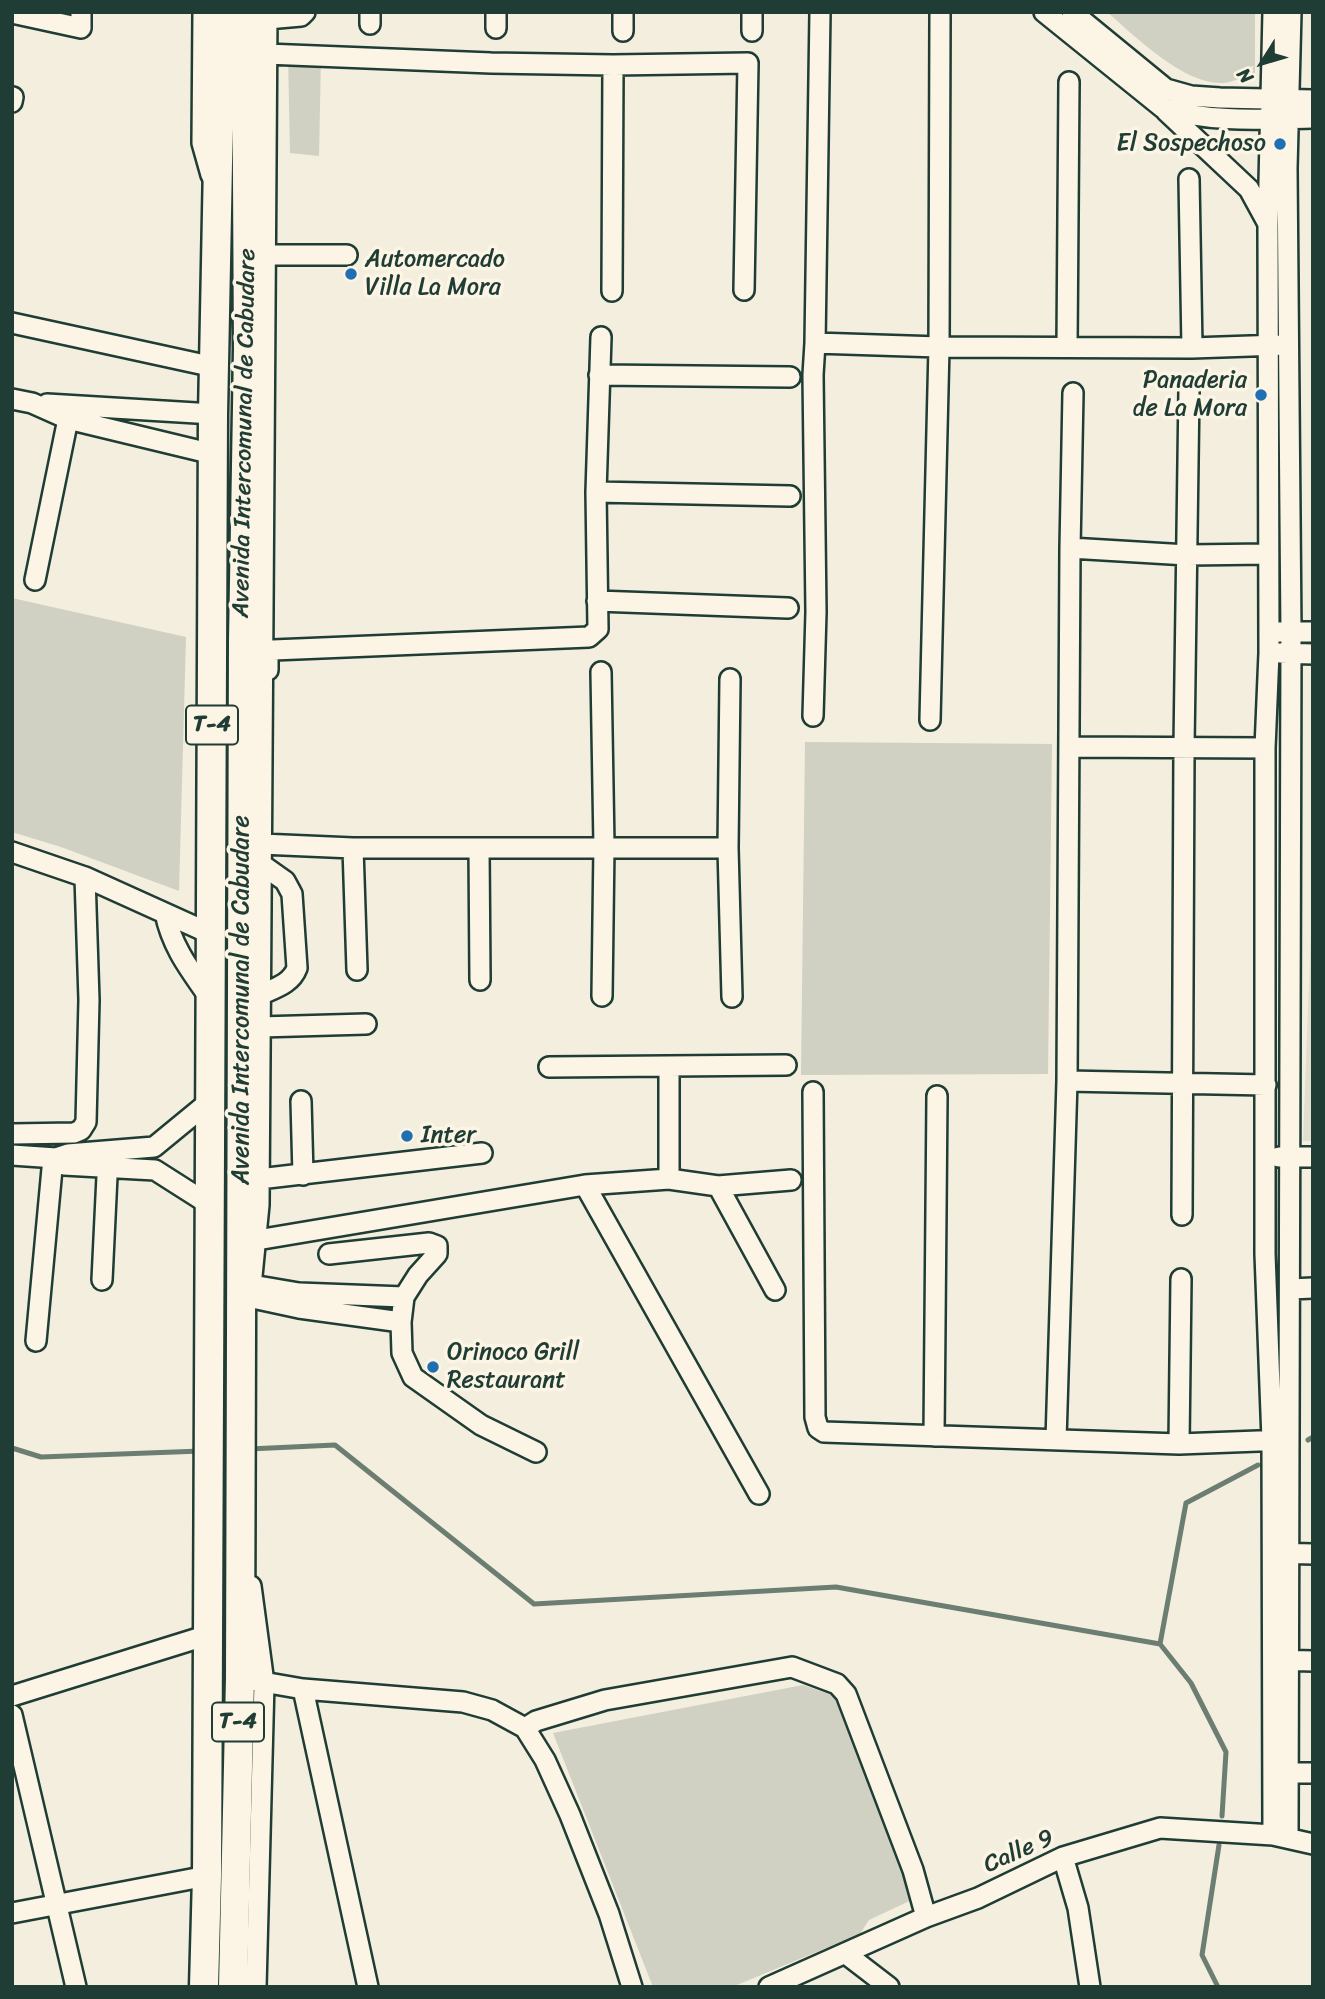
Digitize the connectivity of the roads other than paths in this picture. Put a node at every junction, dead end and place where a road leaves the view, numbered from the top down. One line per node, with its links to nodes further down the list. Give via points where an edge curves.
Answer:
1 (81, 12): 10 (street, via 81,28)
2 (203, 12): 21 (street, via 202,143)
3 (221, 12): 21 (highway, Avenida Intercomunal de Cabudare / T-4)
4 (305, 12): 11 (street, via 301,16)
5 (820, 12): 29 (street)
6 (1044, 12): 17 (street)
7 (1072, 12): 18 (street, via 1166,89)
8 (1273, 12): 18 (street)
9 (1291, 12): 18 (street)
10 (12, 13)
11 (260, 14): 13 (street); 74 (highway, Avenida Intercomunal de Cabudare / T-4, via 248,349)
12 (940, 14): 32 (street)
13 (266, 54): 14 (street); 23 (street)
14 (613, 65): 25 (street, via 748,63); 26 (street)
15 (1069, 82): 31 (street)
16 (1313, 100): 18 (street)
17 (1163, 108): 18 (street, via 1180,113); 22 (street, via 1249,189)
18 (1280, 109): 19 (street); 22 (street); 30 (street, via 1287,169)
19 (1313, 118)
20 (1189, 179): 33 (street)
21 (218, 200): 34 (highway, Avenida Intercomunal de Cabudare / T-4)
22 (1268, 225): 30 (street)
23 (266, 254): 24 (street); 71 (street)
24 (347, 255)
25 (744, 290)
26 (612, 291)
27 (12, 323): 34 (street)
28 (601, 337): 35 (street)
29 (815, 343): 32 (street); 62 (street)
30 (1278, 345): 33 (street); 49 (street); 55 (street)
31 (1067, 346): 32 (street); 33 (street)
32 (939, 347): 63 (street)
33 (1192, 348)
34 (214, 367): 42 (highway, Avenida Intercomunal de Cabudare / T-4)
35 (599, 376): 36 (street); 46 (street)
36 (790, 377)
37 (1189, 390): 50 (street)
38 (1073, 393): 48 (street)
39 (12, 399): 40 (street)
40 (32, 403): 41 (street); 43 (street)
41 (170, 413): 42 (street); 44 (street)
42 (213, 414): 45 (highway, Avenida Intercomunal de Cabudare / T-4)
43 (68, 419): 44 (street); 51 (street)
44 (164, 443): 45 (street)
45 (213, 454): 76 (highway, Avenida Intercomunal de Cabudare / T-4)
46 (596, 492): 47 (street); 52 (street)
47 (790, 496)
48 (1070, 548): 50 (street); 64 (street)
49 (1268, 554): 50 (street); 54 (street)
50 (1187, 555): 65 (street)
51 (36, 580)
52 (597, 601): 53 (street); 71 (street, via 597,629 590,637 270,652)
53 (788, 608)
54 (1268, 631): 55 (street); 57 (street)
55 (1291, 632): 56 (street); 58 (street)
56 (1313, 632)
57 (1269, 653): 58 (street); 66 (street)
58 (1291, 653): 59 (street); 100 (street)
59 (1313, 654)
60 (601, 672): 67 (street)
61 (730, 679): 70 (street)
62 (813, 716)
63 (930, 720)
64 (1069, 747): 65 (street); 88 (street)
65 (1184, 747): 66 (street); 89 (street)
66 (1265, 748): 90 (street)
67 (604, 846): 69 (street); 70 (street); 80 (street)
68 (353, 848): 69 (street); 71 (street); 77 (street)
69 (479, 848): 78 (street)
70 (728, 848): 81 (street)
71 (264, 851): 74 (highway); 79 (street); 79 (street, via 292,894 297,968 286,983)
72 (12, 852): 73 (street)
73 (85, 877): 75 (street); 95 (street, via 86,1122 74,1133)
74 (243, 897): 124 (highway, Avenida Intercomunal de Cabudare / T-4)
75 (165, 913): 76 (street); 82 (street, via 169,934)
76 (211, 934): 82 (highway, Avenida Intercomunal de Cabudare / T-4)
77 (357, 970)
78 (480, 980)
79 (260, 995): 84 (street)
80 (602, 996)
81 (732, 997)
82 (211, 1000): 93 (highway, Avenida Intercomunal de Cabudare / T-4)
83 (366, 1024): 84 (street)
84 (260, 1027): 106 (street)
85 (786, 1065): 86 (street)
86 (669, 1066): 87 (street); 107 (street)
87 (549, 1067)
88 (1067, 1080): 89 (street); 126 (street)
89 (1181, 1083): 90 (street); 112 (street)
90 (1266, 1084): 99 (street)
91 (813, 1092): 125 (street, via 816,1423 824,1432)
92 (937, 1096): 125 (street)
93 (211, 1101): 96 (street); 111 (highway, Avenida Intercomunal de Cabudare / T-4)
94 (301, 1101): 105 (street)
95 (12, 1134)
96 (154, 1147): 103 (street); 104 (street)
97 (482, 1153): 105 (street)
98 (12, 1155): 102 (street)
99 (1267, 1156): 100 (street); 127 (street, via 1265,1254)
100 (1289, 1157): 101 (street); 118 (street)
101 (1313, 1157)
102 (55, 1158): 103 (street, via 68,1154); 123 (street)
103 (108, 1160): 104 (street); 116 (street)
104 (155, 1170): 111 (street)
105 (303, 1175): 106 (street)
106 (259, 1179): 113 (street)
107 (669, 1179): 109 (street); 110 (street)
108 (791, 1180): 110 (street)
109 (585, 1185): 113 (street); 130 (street)
110 (718, 1185): 119 (street)
111 (210, 1205): 133 (highway, Avenida Intercomunal de Cabudare / T-4)
112 (1182, 1215)
113 (257, 1240): 120 (street)
114 (328, 1254): 121 (street, via 432,1243 438,1254)
115 (1181, 1279): 128 (street)
116 (102, 1280)
117 (1313, 1288): 118 (street)
118 (1290, 1289): 127 (street)
119 (775, 1290)
120 (249, 1291): 121 (street); 122 (street, via 299,1308); 124 (street)
121 (404, 1297): 122 (street)
122 (401, 1322): 129 (street, via 402,1353 413,1377 481,1425)
123 (36, 1341)
124 (241, 1353): 136 (highway, Avenida Intercomunal de Cabudare / T-4, via 239,1500)
125 (934, 1436): 126 (street)
126 (1056, 1440): 128 (street)
127 (1281, 1440): 128 (street); 131 (street)
128 (1179, 1444)
129 (536, 1452)
130 (759, 1494)
131 (1281, 1553): 132 (street); 134 (street)
132 (1313, 1554)
133 (208, 1635): 138 (street); 146 (highway, Avenida Intercomunal de Cabudare / T-4)
134 (1280, 1660): 135 (street); 141 (street)
135 (1313, 1661)
136 (252, 1680): 137 (street); 153 (highway, Avenida Intercomunal de Cabudare / T-4); 154 (street)
137 (303, 1689): 140 (street, via 463,1702 492,1710); 155 (street)
138 (12, 1696)
139 (12, 1715): 147 (street)
140 (525, 1728): 149 (street, via 605,1700 792,1667 838,1685 846,1694 913,1870); 156 (street, via 570,1815)
141 (1281, 1773): 142 (street); 143 (street)
142 (1313, 1773)
143 (1281, 1836): 144 (street, Calle 9); 145 (street, Calle 9, via 1160,1828)
144 (1313, 1844)
145 (1063, 1857): 149 (street, Calle 9); 159 (street, via 1078,1908)
146 (207, 1876): 147 (street); 152 (highway, Avenida Intercomunal de Cabudare / T-4)
147 (57, 1904): 148 (street); 151 (street)
148 (12, 1913)
149 (926, 1917): 150 (street, Calle 9)
150 (846, 1954): 157 (street, Calle 9); 158 (street)
151 (76, 1987)
152 (204, 1987)
153 (233, 1987)
154 (256, 1987)
155 (368, 1987)
156 (632, 1987)
157 (769, 1987)
158 (889, 1987)
159 (1090, 1987)

